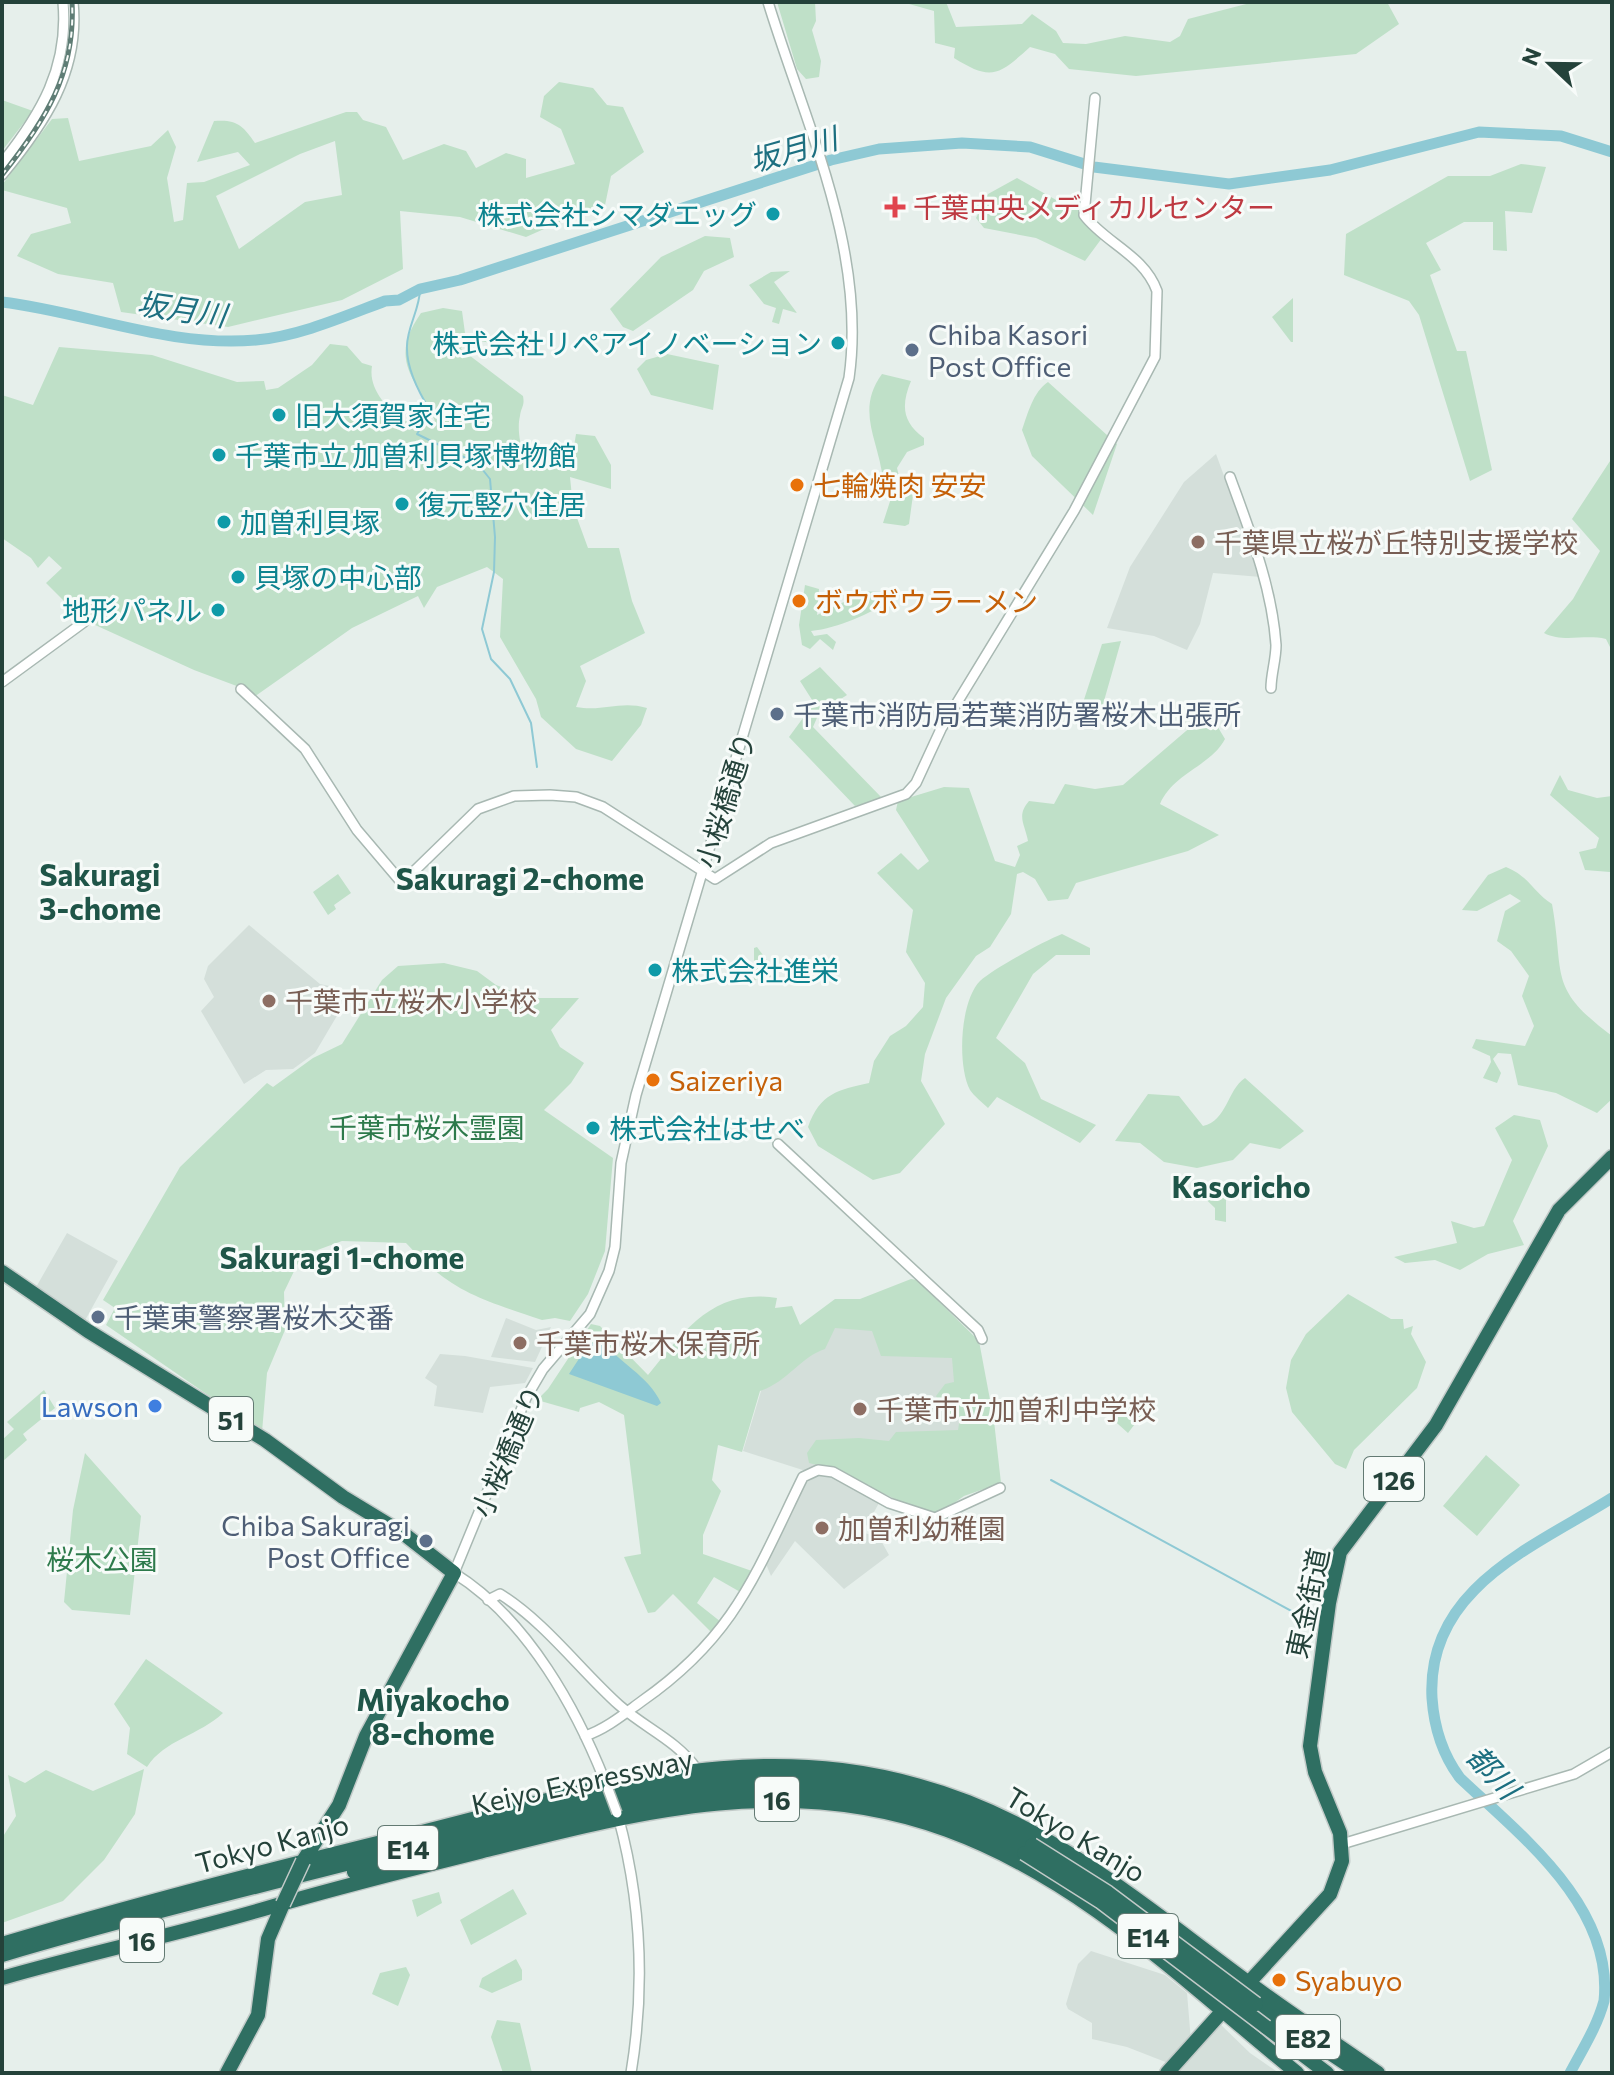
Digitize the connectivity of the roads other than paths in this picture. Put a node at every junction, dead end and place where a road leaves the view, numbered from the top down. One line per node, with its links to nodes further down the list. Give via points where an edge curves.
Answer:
1 (63, 2): 5 (street, via 57,74)
2 (73, 2): 5 (street, via 70,55 59,94 36,133)
3 (768, 2): 11 (street, 小桜橋通り, via 843,241 852,288 849,378)
4 (1095, 98): 11 (street, via 1084,215 1154,282 1156,351 1074,511 941,729 912,790 771,843 715,879)
5 (4, 169)
6 (1230, 477): 9 (street, via 1262,568 1273,618)
7 (84, 622): 8 (street)
8 (2, 682)
9 (1271, 688)
10 (241, 689): 11 (street, via 305,749 357,830 402,883 478,809 519,796 576,797 603,807)
11 (703, 871): 17 (street, 小桜橋通り, via 628,1127 609,1271 590,1314 543,1369 526,1398)
12 (778, 1144): 15 (street)
13 (1612, 1157): 26 (highway, 東金街道 / 126, via 1559,1210 1436,1425 1340,1552 1309,1738 1315,1772)
14 (2, 1272): 17 (highway, 51, via 265,1440)
15 (982, 1339)
16 (1000, 1488): 19 (street, via 935,1518 889,1503 833,1472 803,1477 740,1605 688,1667)
17 (454, 1573): 18 (street); 25 (highway, via 366,1736 344,1795)
18 (488, 1600): 19 (street, via 496,1594 506,1597); 20 (street, via 542,1665)
19 (628, 1711): 20 (street); 22 (street, via 678,1746)
20 (585, 1736): 23 (street)
21 (1612, 1752): 26 (street, via 1574,1774)
22 (696, 1768): 23 (highway, Tokyo Kanjo / 16); 35 (highway, Tokyo Kanjo / 16, via 781,1765 860,1772 969,1803 1064,1850)
23 (607, 1787): 24 (street, bridge); 28 (highway, Tokyo Kanjo / 16)
24 (618, 1816): 30 (highway, Tokyo Kanjo / 16); 37 (highway, Tokyo Kanjo / 16, via 735,1799 797,1799 861,1807 935,1826 1056,1883); 40 (street, via 639,1946 639,2011)
25 (321, 1835): 28 (highway, via 325,1847); 29 (highway)
26 (1342, 1844): 35 (highway, via 1330,1894)
27 (1028, 1849): 32 (highway, Keiyo Expressway / E14, via 939,1805 855,1784 774,1776 699,1780 572,1806); 33 (highway, Keiyo Expressway / E14, via 962,1823 858,1795 773,1787 701,1792 573,1816); 36 (highway, Keiyo Expressway / E14, bridge, via 1133,1911); 38 (highway, Keiyo Expressway / E14, bridge)
28 (336, 1853): 29 (highway, Tokyo Kanjo / 16)
29 (303, 1861): 30 (highway, bridge); 31 (highway, Tokyo Kanjo / 16)
30 (283, 1904): 34 (highway, Tokyo Kanjo / 16); 39 (highway, via 268,1939 258,2015)
31 (2, 1944)
32 (2, 1955)
33 (2, 1965)
34 (2, 1978)
35 (1249, 1983): 37 (highway); 47 (highway, Tokyo Kanjo / 16)
36 (1256, 2004): 45 (highway, Keiyo Expressway / E14); 46 (highway, E82)
37 (1223, 2011): 41 (highway); 42 (highway, Tokyo Kanjo / 16)
38 (1266, 2027): 43 (highway, E82); 44 (highway, Keiyo Expressway / E14)
39 (227, 2073)
40 (631, 2073)
41 (1167, 2073)
42 (1297, 2073)
43 (1321, 2073)
44 (1327, 2073)
45 (1343, 2073)
46 (1360, 2073)
47 (1378, 2073)

